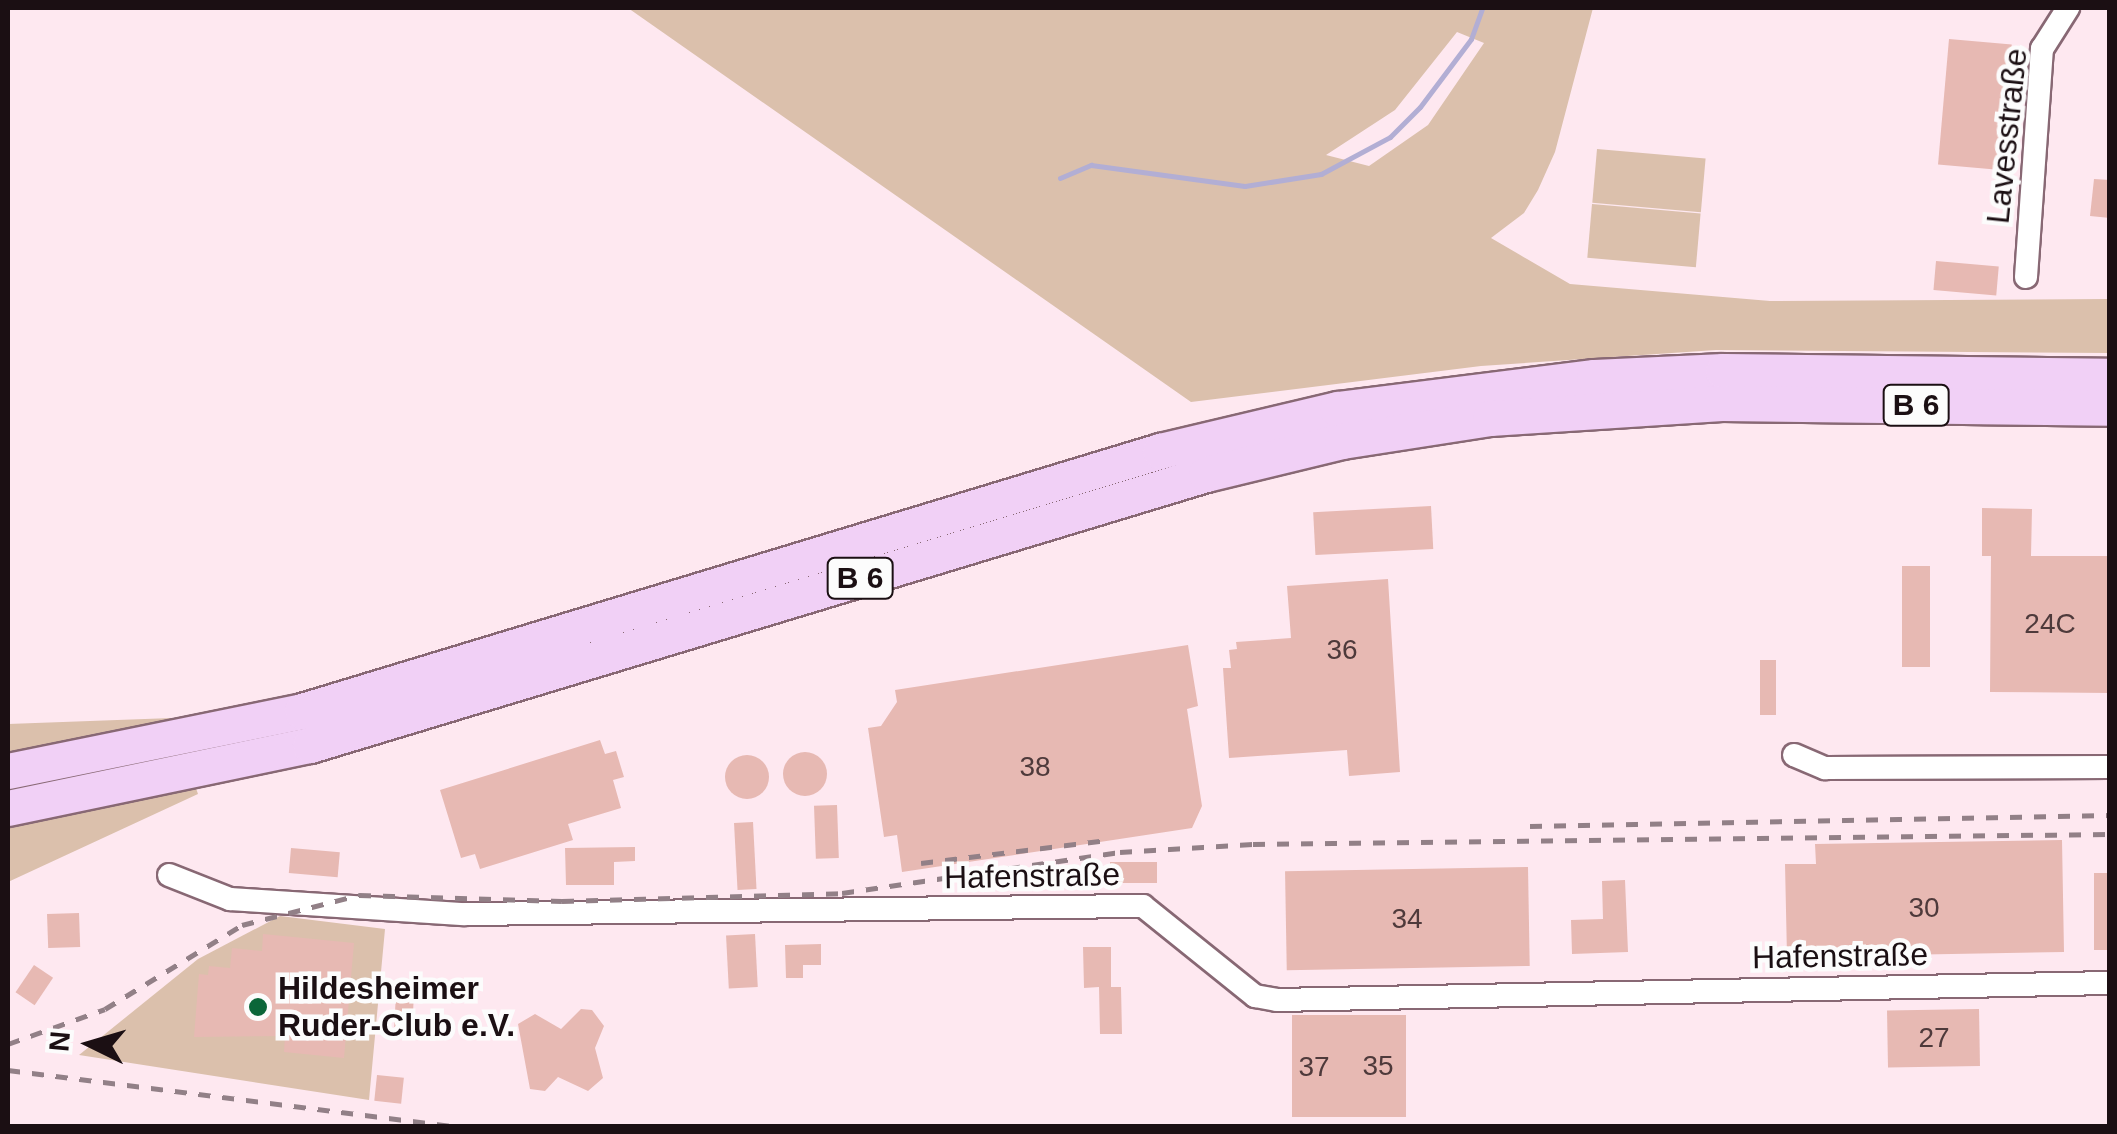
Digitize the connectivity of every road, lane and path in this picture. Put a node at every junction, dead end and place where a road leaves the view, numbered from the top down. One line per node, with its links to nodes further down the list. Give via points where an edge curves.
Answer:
1 (2068, 8): 2 (street, Lavesstraße, via 2042,49)
2 (2026, 276)
3 (2110, 376): 7 (main road, B 6, via 1686,372 1486,386 1338,409 1142,456 302,712)
4 (2110, 408): 8 (main road, B 6, via 1722,402 1490,418 1342,441 1206,474 310,745)
5 (1794, 755): 6 (street, via 1825,768)
6 (2110, 767)
7 (8, 771)
8 (8, 808)
9 (169, 875): 10 (street, Hafenstraße, via 230,900 465,914 1143,906 1255,996 1277,1000)
10 (2110, 983)

